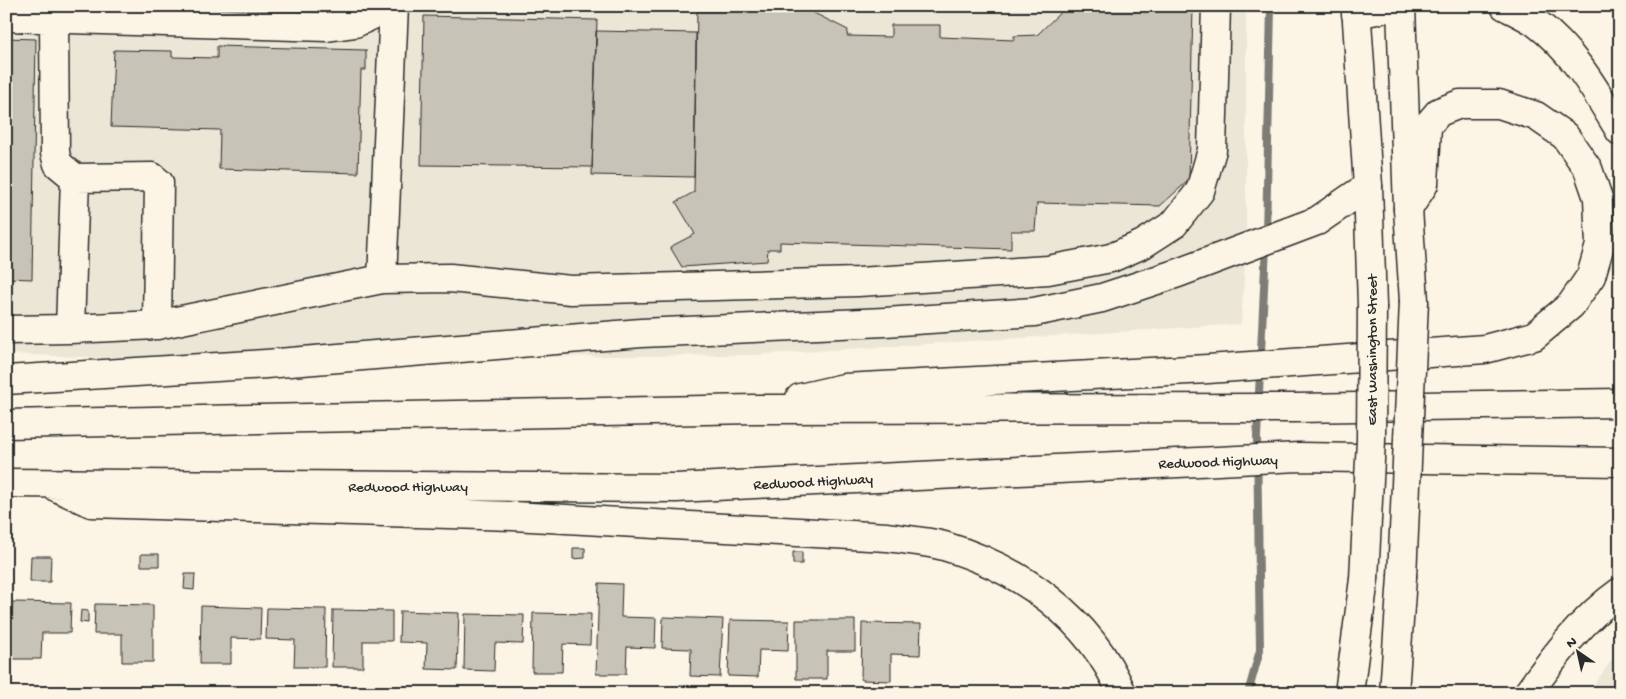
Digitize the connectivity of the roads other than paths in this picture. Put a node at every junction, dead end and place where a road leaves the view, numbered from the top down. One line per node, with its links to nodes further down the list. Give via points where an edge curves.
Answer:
1 (393, 6): 7 (main road, via 355,23 327,26); 14 (main road)
2 (1216, 6): 14 (main road, via 1212,150 1200,191 1174,224 1143,244 1111,258 1048,270 858,282 571,290 450,278)
3 (1397, 6): 6 (main road)
4 (1401, 6): 13 (main road)
5 (1505, 6): 10 (main road, via 1535,22 1575,59)
6 (1356, 10): 12 (main road, East Washington Street)
7 (236, 15): 9 (main road)
8 (6, 17): 9 (main road)
9 (54, 19): 11 (main road, via 55,153 58,164)
10 (1620, 131)
11 (75, 178): 15 (main road, via 152,177 160,183); 16 (main road)
12 (1368, 186): 18 (main road, via 1317,221 1102,298 1034,312 641,333 247,366); 27 (main road, East Washington Street, bridge, via 1372,306 1371,440 1364,579)
13 (1408, 209): 20 (main road, via 1424,184 1427,126 1439,112 1460,104 1499,104 1536,116 1565,136 1588,169 1598,198 1600,245 1591,276 1572,305 1534,336 1485,349 1208,370 844,388); 28 (main road, bridge, via 1414,301)
14 (382, 278): 15 (main road)
15 (157, 325): 16 (main road)
16 (70, 329): 17 (main road)
17 (6, 330)
18 (6, 380)
19 (1620, 402): 20 (main road, via 1295,408)
20 (755, 409): 21 (main road)
21 (6, 424)
22 (1620, 462): 24 (main road, Redwood Highway, via 1299,457 676,488)
23 (6, 483): 24 (main road, Redwood Highway)
24 (48, 483): 26 (main road, via 91,503 513,516 887,537 943,546 1001,567 1044,594 1071,617 1114,676)
25 (1620, 592): 29 (main road, via 1591,617 1554,657)
26 (1122, 693)
27 (1349, 693)
28 (1394, 693)
29 (1528, 693)

